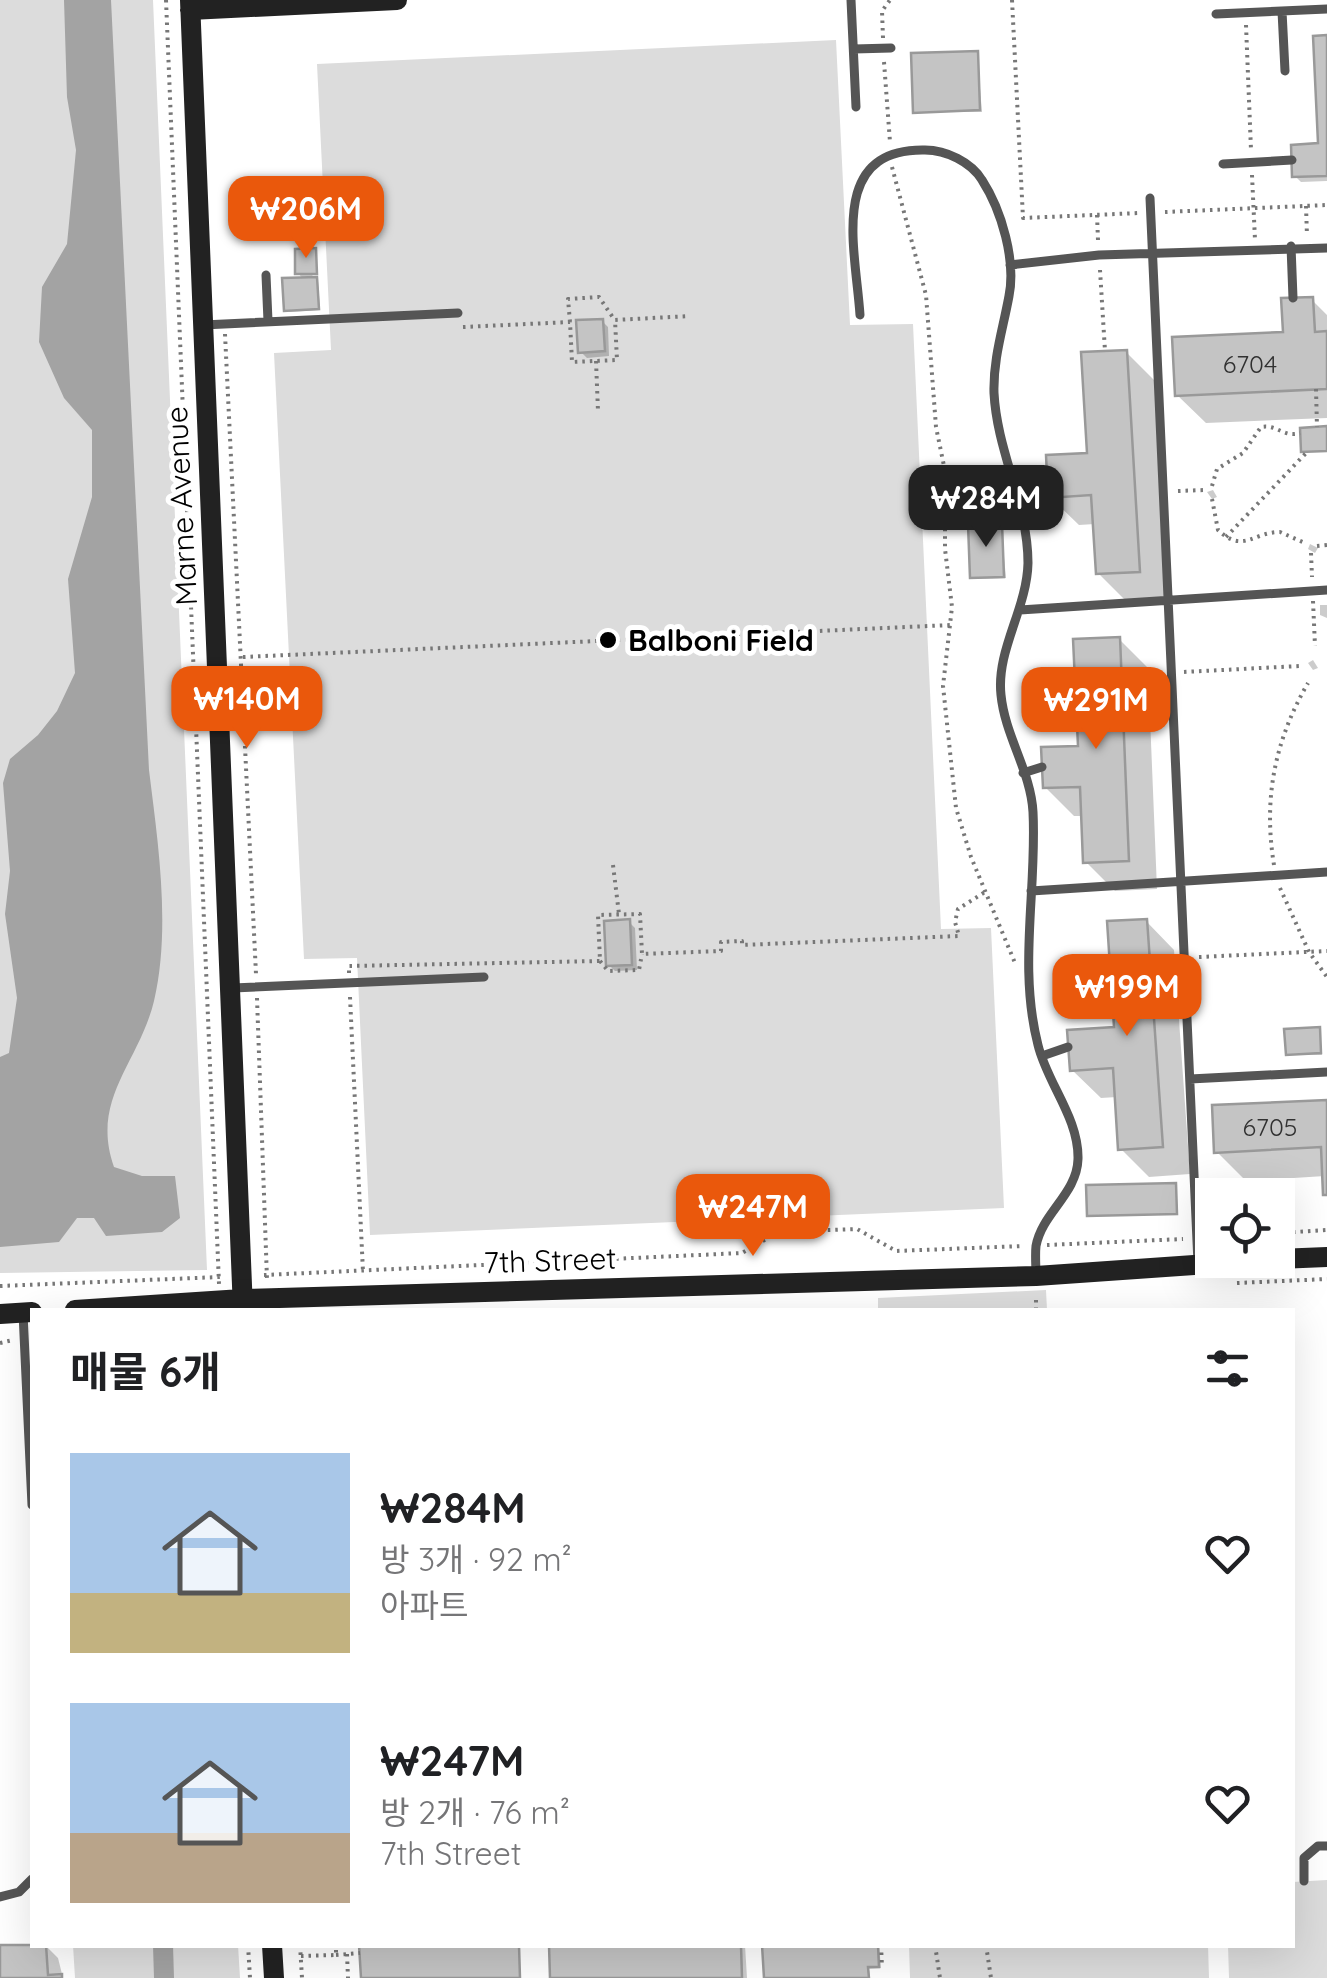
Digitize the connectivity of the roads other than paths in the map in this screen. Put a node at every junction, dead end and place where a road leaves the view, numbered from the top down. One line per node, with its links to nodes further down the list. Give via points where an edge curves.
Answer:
1 (397, 0): 3 (street)
2 (851, 0): 8 (lane)
3 (190, 5): 23 (street, Marne Avenue)
4 (1327, 9): 5 (lane)
5 (1282, 11): 6 (lane); 9 (lane)
6 (1216, 14)
7 (887, 48): 8 (lane)
8 (854, 49): 10 (lane)
9 (1285, 71)
10 (856, 107)
11 (1292, 160): 12 (lane)
12 (1223, 164)
13 (1150, 198): 16 (lane)
14 (1291, 246): 15 (lane); 16 (lane); 19 (lane)
15 (1327, 248)
16 (1152, 252): 17 (lane); 27 (lane)
17 (1010, 266): 21 (lane, via 998,212 981,178 963,161 937,150 890,155 859,178 854,200); 25 (lane, via 994,390)
18 (266, 275): 22 (lane)
19 (1294, 298)
20 (458, 313): 22 (lane)
21 (860, 315)
22 (268, 322): 23 (lane)
23 (214, 324): 35 (street, Marne Avenue)
24 (1047, 477): 25 (lane)
25 (1016, 486): 28 (lane, via 1028,566)
26 (1327, 590): 27 (lane)
27 (1168, 597): 28 (lane); 32 (lane)
28 (1020, 610): 30 (lane, via 1004,654 1000,692)
29 (1042, 766): 30 (lane)
30 (1023, 774): 33 (lane, via 1033,807)
31 (1327, 872): 32 (lane)
32 (1180, 878): 33 (lane); 39 (lane)
33 (1031, 892): 37 (lane, via 1027,959)
34 (484, 977): 35 (lane)
35 (233, 988): 45 (street, Marne Avenue)
36 (1068, 1047): 37 (lane)
37 (1042, 1056): 44 (lane, via 1078,1159 1070,1188 1036,1245)
38 (1327, 1072): 39 (lane)
39 (1190, 1078): 40 (lane)
40 (1195, 1192)
41 (1327, 1257): 42 (street)
42 (1295, 1259)
43 (1195, 1263): 44 (street, 7th Street)
44 (1036, 1276): 45 (street, 7th Street, via 268,1298)
45 (242, 1305): 46 (street, 7th Street)
46 (108, 1308)
47 (28, 1313): 48 (street); 49 (lane)
48 (0, 1314)
49 (30, 1409)
50 (1327, 1846): 52 (lane, via 1304,1858)
51 (30, 1881): 53 (lane, via 20,1892)
52 (1304, 1881)
53 (0, 1896)
54 (272, 1948): 55 (street)
55 (274, 1978)

